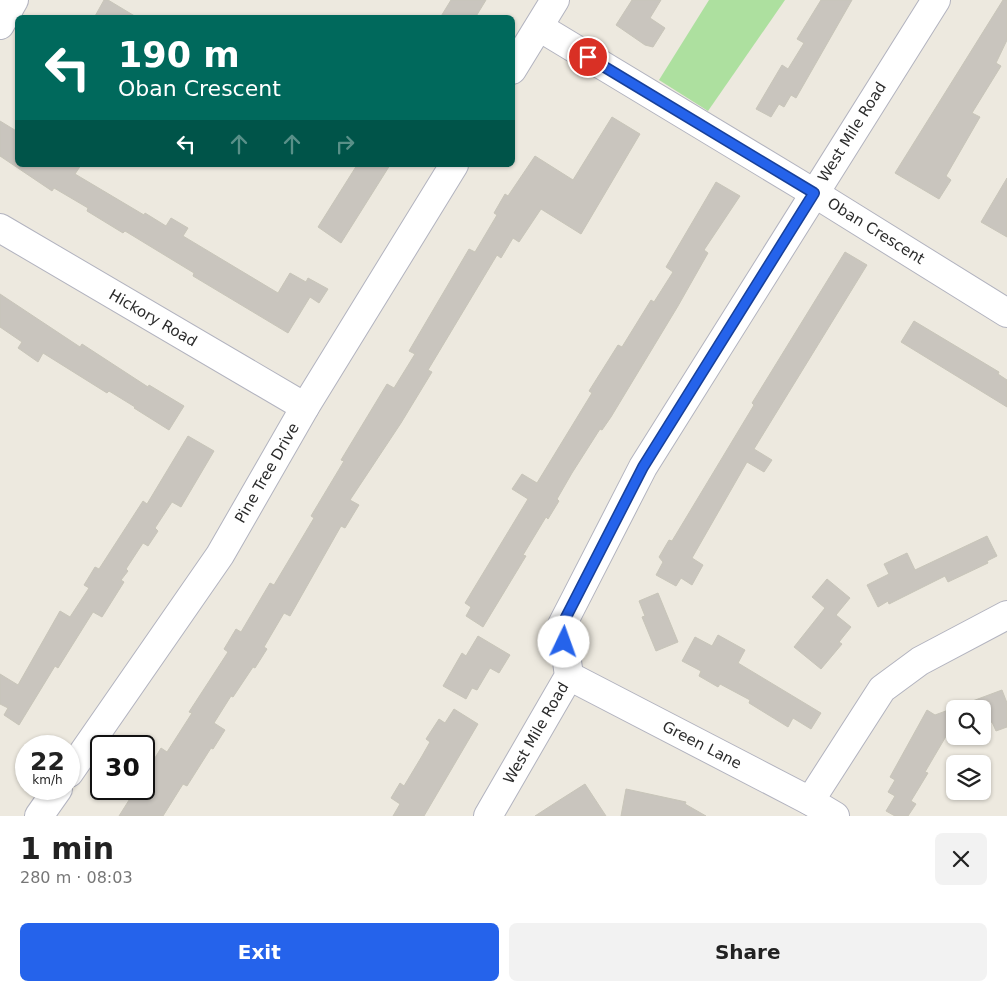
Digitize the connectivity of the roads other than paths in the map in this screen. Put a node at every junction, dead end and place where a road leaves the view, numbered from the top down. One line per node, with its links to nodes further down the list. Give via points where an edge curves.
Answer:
1 (14, 0): 4 (street)
2 (555, 0): 5 (street)
3 (936, 0): 8 (street, West Mile Road)
4 (0, 25)
5 (539, 28): 6 (street); 8 (street, Oban Crescent)
6 (515, 65)
7 (453, 167): 11 (street, Pine Tree Drive)
8 (814, 193): 10 (street, Oban Crescent); 13 (street, West Mile Road, via 643,467 562,625)
9 (0, 228): 11 (street, Hickory Road)
10 (1007, 312)
11 (306, 407): 14 (street, Pine Tree Drive, via 220,555)
12 (1007, 615): 16 (street, via 920,661 882,689)
13 (569, 676): 16 (street, Green Lane); 18 (street, West Mile Road)
14 (80, 757)
15 (50, 800): 17 (street)
16 (810, 801): 19 (street, Green Lane)
17 (39, 816)
18 (488, 816)
19 (835, 816)

